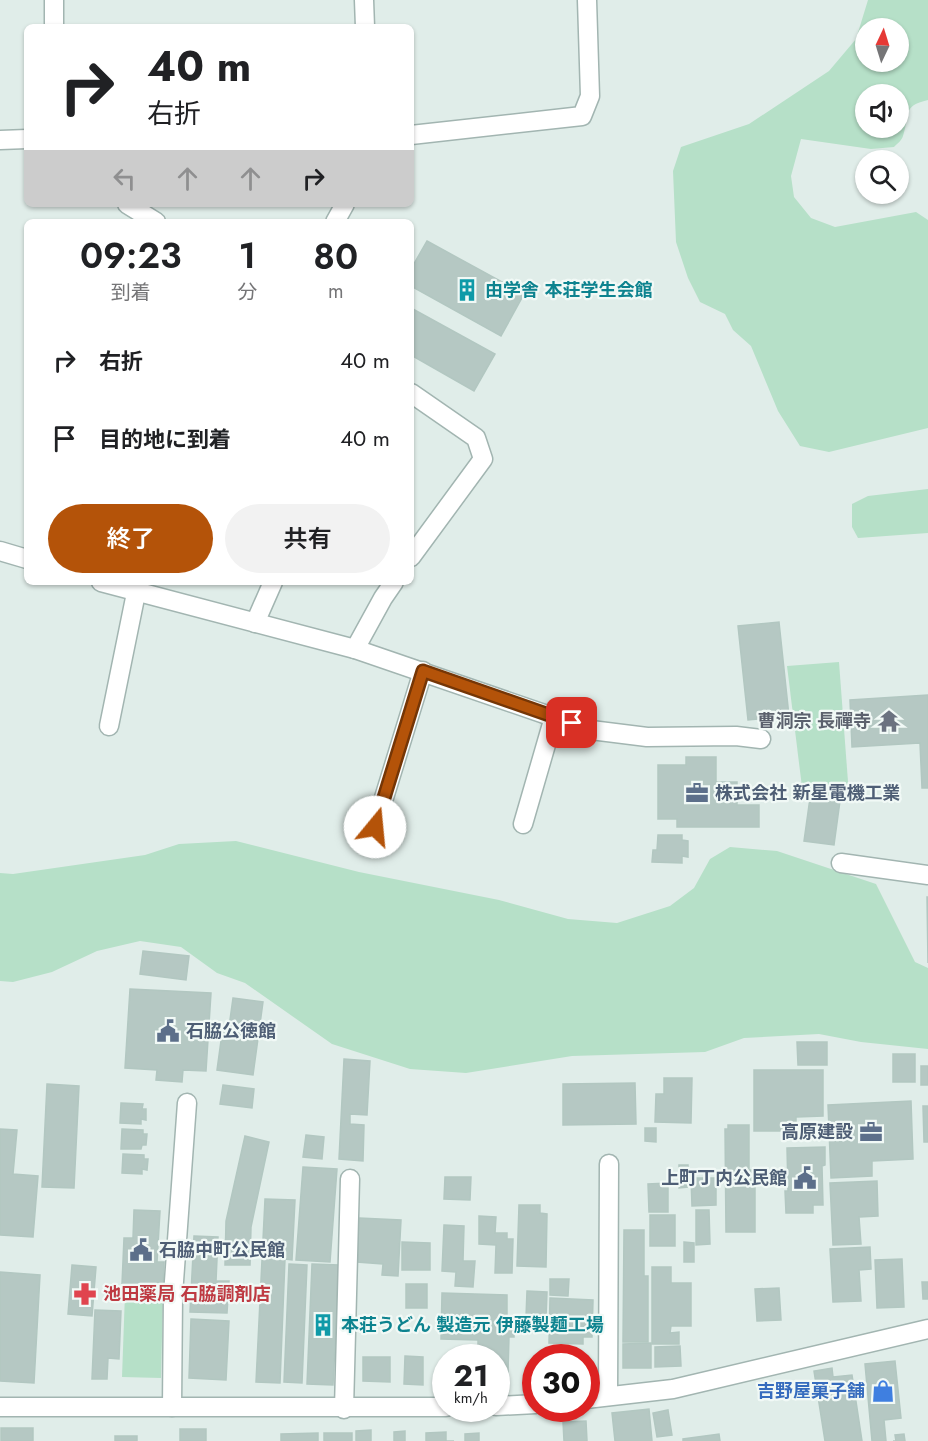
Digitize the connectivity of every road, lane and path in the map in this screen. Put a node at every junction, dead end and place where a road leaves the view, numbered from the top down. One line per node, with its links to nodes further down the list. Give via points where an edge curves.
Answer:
1 (54, 0): 4 (street)
2 (364, 0): 5 (street)
3 (587, 0): 6 (street, via 590,96 582,116)
4 (54, 24)
5 (365, 24)
6 (414, 135)
7 (24, 139): 8 (street)
8 (0, 140)
9 (132, 207): 10 (street)
10 (151, 219)
11 (414, 395): 13 (street, via 476,438 483,459)
12 (0, 551): 14 (street)
13 (414, 554)
14 (24, 558)
15 (112, 585): 18 (street)
16 (272, 585): 19 (street)
17 (392, 585): 20 (street)
18 (136, 592): 19 (street); 23 (street)
19 (255, 622): 20 (street)
20 (355, 649): 21 (street)
21 (423, 671): 22 (street); 26 (street)
22 (554, 717): 24 (street, via 591,730 647,737); 25 (street)
23 (109, 726)
24 (761, 739)
25 (523, 824)
26 (375, 827)
27 (841, 863): 28 (street)
28 (928, 875)
29 (187, 1103): 36 (street, via 173,1295)
30 (609, 1164): 33 (street)
31 (350, 1179): 38 (street)
32 (928, 1329): 33 (street, via 673,1389)
33 (608, 1396): 34 (street)
34 (600, 1397)
35 (0, 1407): 36 (street)
36 (172, 1407): 38 (street)
37 (432, 1407): 38 (street)
38 (344, 1408)

